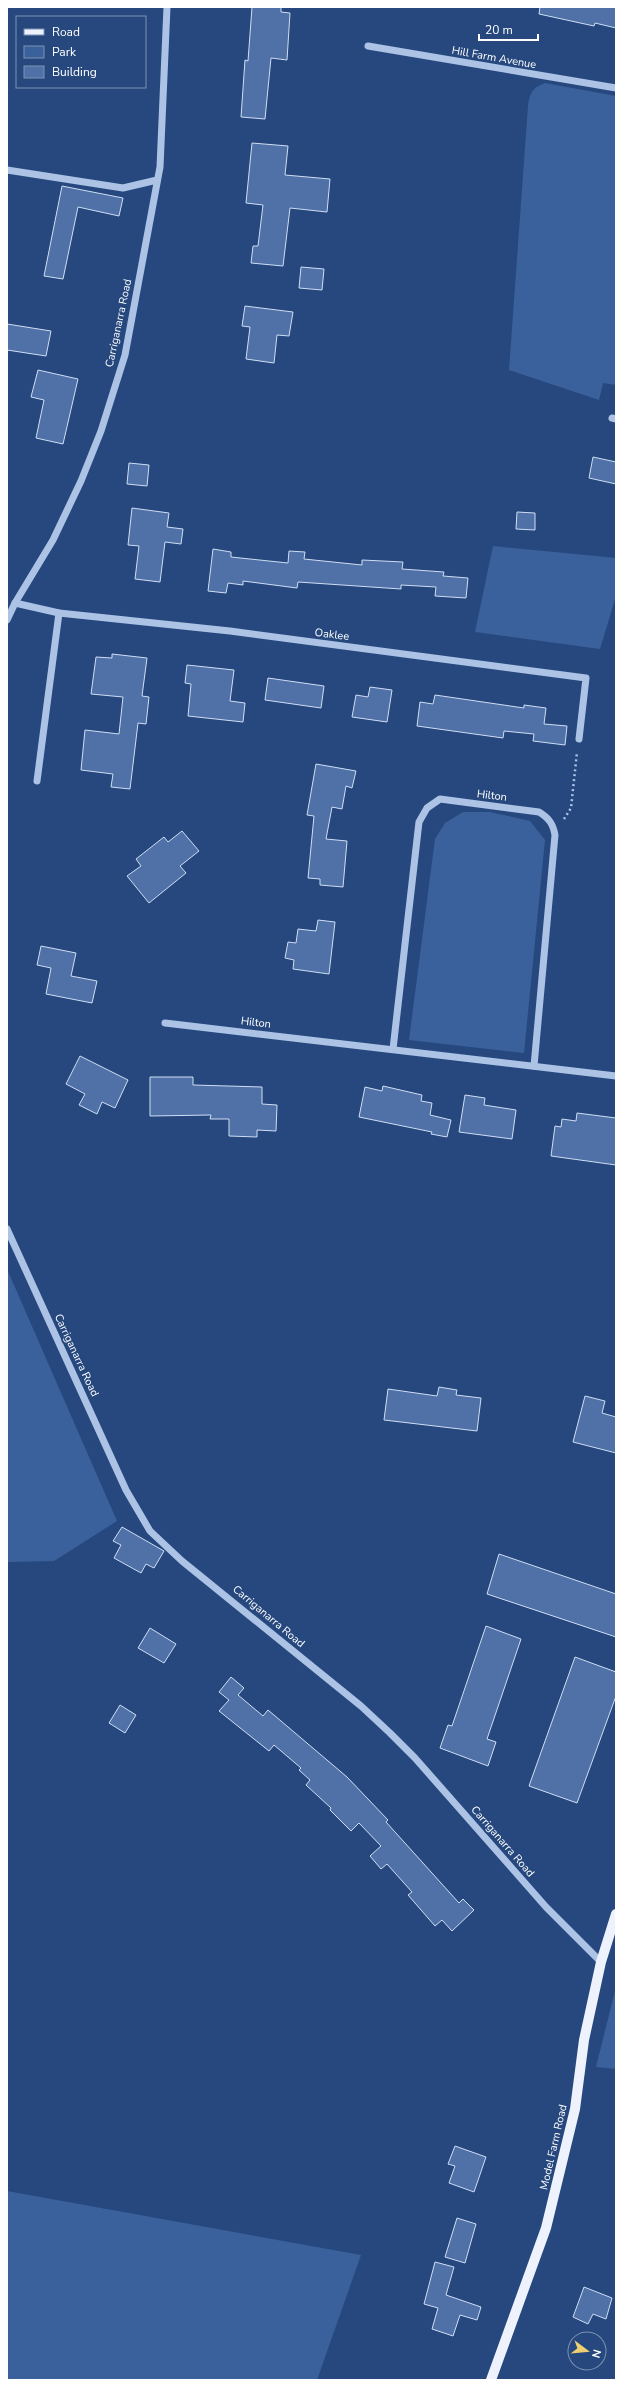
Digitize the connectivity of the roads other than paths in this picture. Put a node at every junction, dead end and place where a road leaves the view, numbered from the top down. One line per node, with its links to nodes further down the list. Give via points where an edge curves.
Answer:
1 (167, 7): 5 (street, Carriganarra Road)
2 (368, 46): 3 (street, Hill Farm Avenue)
3 (616, 88)
4 (7, 170): 5 (street, via 122,188)
5 (157, 180): 6 (street, Carriganarra Road, via 125,355 101,431 53,540)
6 (15, 603): 7 (street, Oaklee); 8 (street, Carriganarra Road)
7 (59, 613): 9 (street, Oaklee, via 230,631 586,678); 10 (street)
8 (7, 620)
9 (579, 739)
10 (37, 781)
11 (165, 1023): 12 (street, Hilton)
12 (393, 1049): 13 (street, Hilton); 13 (street, Hilton, via 419,822 427,808 440,799 539,812 554,826)
13 (534, 1066): 14 (street, Hilton)
14 (616, 1076)
15 (7, 1229): 17 (street, Carriganarra Road, via 126,1490 150,1531 182,1561 356,1702 390,1733 415,1758 546,1908)
16 (616, 1914): 17 (main road, Model Farm Road)
17 (601, 1962): 18 (main road, Model Farm Road, via 584,2040 572,2123 546,2228)
18 (491, 2380)

